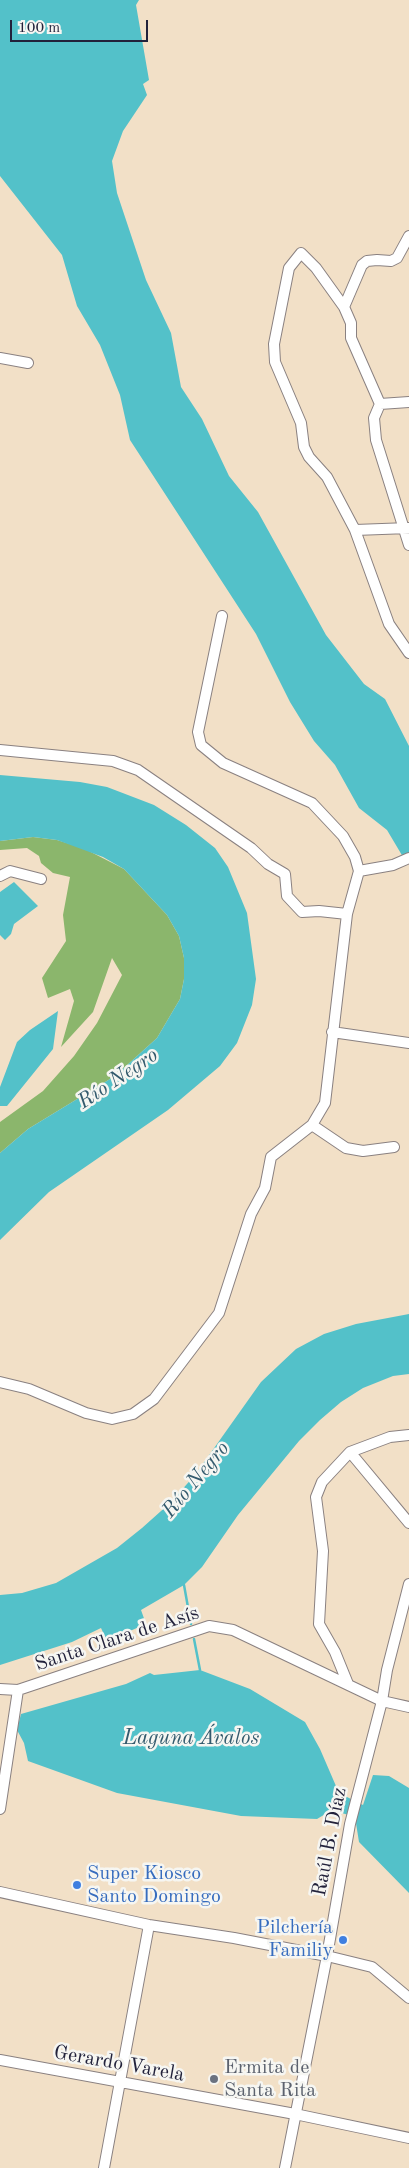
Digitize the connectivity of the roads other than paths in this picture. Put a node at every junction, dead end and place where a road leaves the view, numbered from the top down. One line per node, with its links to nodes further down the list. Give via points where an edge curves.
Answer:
1 (409, 236): 2 (street, via 397,258 367,261 362,265)
2 (344, 307): 6 (street, via 351,323 351,338); 8 (street, via 301,253 290,268 274,344 275,362 301,423 304,447 327,477)
3 (0, 358): 4 (street)
4 (28, 363)
5 (409, 402): 6 (street)
6 (380, 404): 7 (street, via 374,418 376,440)
7 (406, 528): 8 (street); 9 (street)
8 (354, 530): 11 (street, via 389,624)
9 (409, 545)
10 (222, 616): 14 (street, via 198,732 201,745 224,763 312,803 342,836 355,857)
11 (409, 653)
12 (0, 750): 17 (street, via 113,761 138,770 284,874 287,896 302,912)
13 (409, 858): 14 (street, via 393,865)
14 (358, 871): 17 (street)
15 (0, 876): 16 (street, via 10,871)
16 (41, 879)
17 (347, 914): 18 (street)
18 (332, 1032): 19 (street); 20 (street, via 325,1103)
19 (409, 1043)
20 (312, 1125): 21 (street, via 346,1148 363,1151); 22 (street, via 271,1157 265,1188 251,1214 219,1313 154,1399 133,1414 112,1419)
21 (394, 1147)
22 (0, 1382)
23 (409, 1435): 24 (street, via 390,1437)
24 (350, 1452): 25 (street); 27 (street, via 322,1482 316,1497 323,1551 319,1624)
25 (409, 1523)
26 (409, 1584): 30 (street, Raúl B. Díaz)
27 (348, 1684): 29 (street, Santa Clara de Asís, via 233,1630 209,1626); 30 (street, Santa Clara de Asís)
28 (0, 1689): 29 (street, Santa Clara de Asís)
29 (18, 1690): 32 (street)
30 (382, 1701): 31 (street, Santa Clara de Asís); 35 (street, Raúl B. Díaz, via 350,1824)
31 (409, 1707)
32 (0, 1809)
33 (0, 1892): 34 (street)
34 (149, 1925): 35 (street); 38 (street)
35 (327, 1956): 36 (street, via 372,1967); 39 (street, Raúl B. Díaz)
36 (409, 1998)
37 (0, 2060): 38 (street, Gerardo Varela)
38 (119, 2082): 39 (street, Gerardo Varela); 41 (street)
39 (295, 2114): 40 (street, Gerardo Varela); 42 (street, Raúl B. Díaz)
40 (409, 2138)
41 (104, 2168)
42 (284, 2168)

